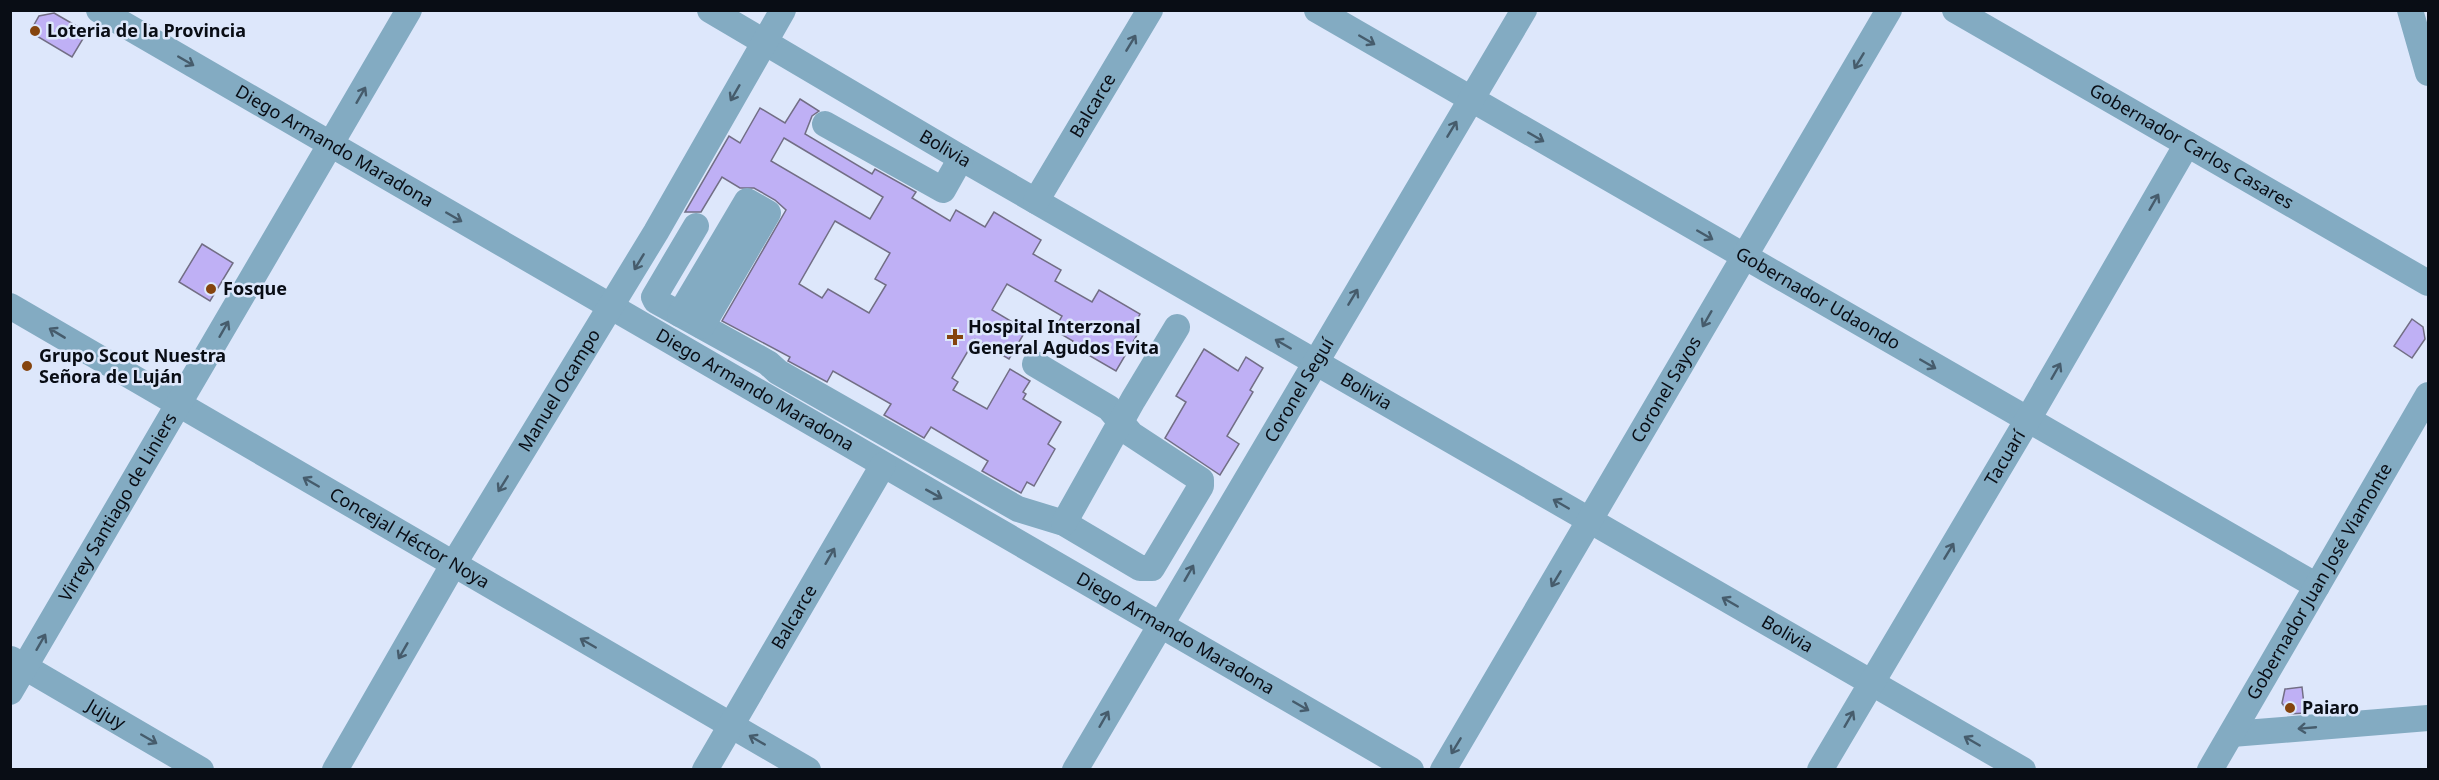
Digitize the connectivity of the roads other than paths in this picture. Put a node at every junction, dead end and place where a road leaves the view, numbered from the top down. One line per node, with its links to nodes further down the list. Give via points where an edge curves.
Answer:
1 (99, 10): 16 (street, Diego Armando Maradona, one-way to 16)
2 (409, 10): 16 (street, Virrey Santiago de Liniers, one-way to 2)
3 (710, 10): 11 (street, Bolivia)
4 (783, 10): 11 (street, Manuel Ocampo)
5 (1150, 10): 18 (street, Balcarce, one-way to 5)
6 (1317, 10): 13 (street, Gobernador Udaondo, one-way to 13)
7 (1524, 10): 13 (street, Coronel Seguí)
8 (1889, 10): 21 (street, Coronel Sayos, one-way to 21)
9 (1955, 10): 15 (street, Gobernador Carlos Casares)
10 (2410, 10): 12 (street)
11 (764, 42): 17 (street, Bolivia); 19 (street, Manuel Ocampo, one-way to 19)
12 (2428, 73)
13 (1470, 99): 21 (street, Gobernador Udaondo, one-way to 21); 27 (street, Coronel Seguí, one-way to 13)
14 (825, 124): 17 (street, via 944,190)
15 (2187, 144): 22 (street, Gobernador Carlos Casares); 33 (street, Tacuarí, one-way to 15)
16 (331, 146): 24 (street, Diego Armando Maradona, one-way to 24); 32 (street, Virrey Santiago de Liniers, one-way to 16)
17 (961, 158): 18 (street, Bolivia)
18 (1036, 201): 27 (street, Bolivia, one-way to 18)
19 (656, 232): 20 (street); 24 (street, Manuel Ocampo, one-way to 24)
20 (690, 237): 25 (street, via 722,268); 25 (street, via 654,299)
21 (1743, 257): 33 (street, Gobernador Udaondo, one-way to 33); 37 (street, Coronel Sayos, one-way to 37)
22 (2428, 283)
23 (10, 306): 32 (street, Concejal Héctor Noya, one-way to 23)
24 (611, 309): 30 (street, Diego Armando Maradona); 42 (street, Manuel Ocampo, one-way to 42)
25 (691, 320): 29 (street)
26 (1178, 327): 34 (street)
27 (1315, 362): 37 (street, Bolivia, one-way to 27); 41 (street, Coronel Seguí)
28 (1035, 364): 34 (street, via 1108,408)
29 (775, 368): 30 (street); 36 (street)
30 (760, 393): 35 (street, Diego Armando Maradona)
31 (2428, 395): 43 (street, Gobernador Juan José Viamonte)
32 (179, 406): 42 (street, Concejal Héctor Noya, one-way to 32); 45 (street, Virrey Santiago de Liniers, one-way to 32)
33 (2027, 421): 43 (street, Gobernador Udaondo); 46 (street, Tacuarí, one-way to 33)
34 (1120, 422): 38 (street); 39 (street, via 1131,434 1201,480)
35 (883, 465): 40 (street, Diego Armando Maradona, one-way to 40); 49 (street, Balcarce, one-way to 35)
36 (1031, 513): 38 (street); 40 (street)
37 (1590, 521): 46 (street, Bolivia, one-way to 37); 57 (street, Coronel Sayos, one-way to 57)
38 (1064, 523): 39 (street, via 1146,569 1156,564)
39 (1176, 530): 41 (street)
40 (1017, 539): 44 (street, Diego Armando Maradona)
41 (1204, 547): 44 (street, Coronel Seguí, one-way to 41)
42 (453, 565): 49 (street, Concejal Héctor Noya, one-way to 42); 52 (street, Manuel Ocampo, one-way to 52)
43 (2317, 586): 50 (street, Gobernador Juan José Viamonte)
44 (1159, 624): 55 (street, Coronel Seguí, one-way to 44); 56 (street, Diego Armando Maradona, one-way to 56)
45 (18, 664): 47 (street, Virrey Santiago de Liniers); 51 (street, Jujuy, one-way to 51)
46 (1870, 683): 58 (street, Tacuarí, one-way to 46); 59 (street, Bolivia, one-way to 46)
47 (10, 692)
48 (2428, 718): 50 (street, one-way to 50)
49 (731, 725): 53 (street, Balcarce); 54 (street, Concejal Héctor Noya, one-way to 49)
50 (2232, 734): 60 (street, Gobernador Juan José Viamonte)
51 (201, 770)
52 (335, 770)
53 (705, 770)
54 (808, 770)
55 (1075, 770)
56 (1411, 770)
57 (1443, 770)
58 (1820, 770)
59 (2023, 770)
60 (2210, 770)

